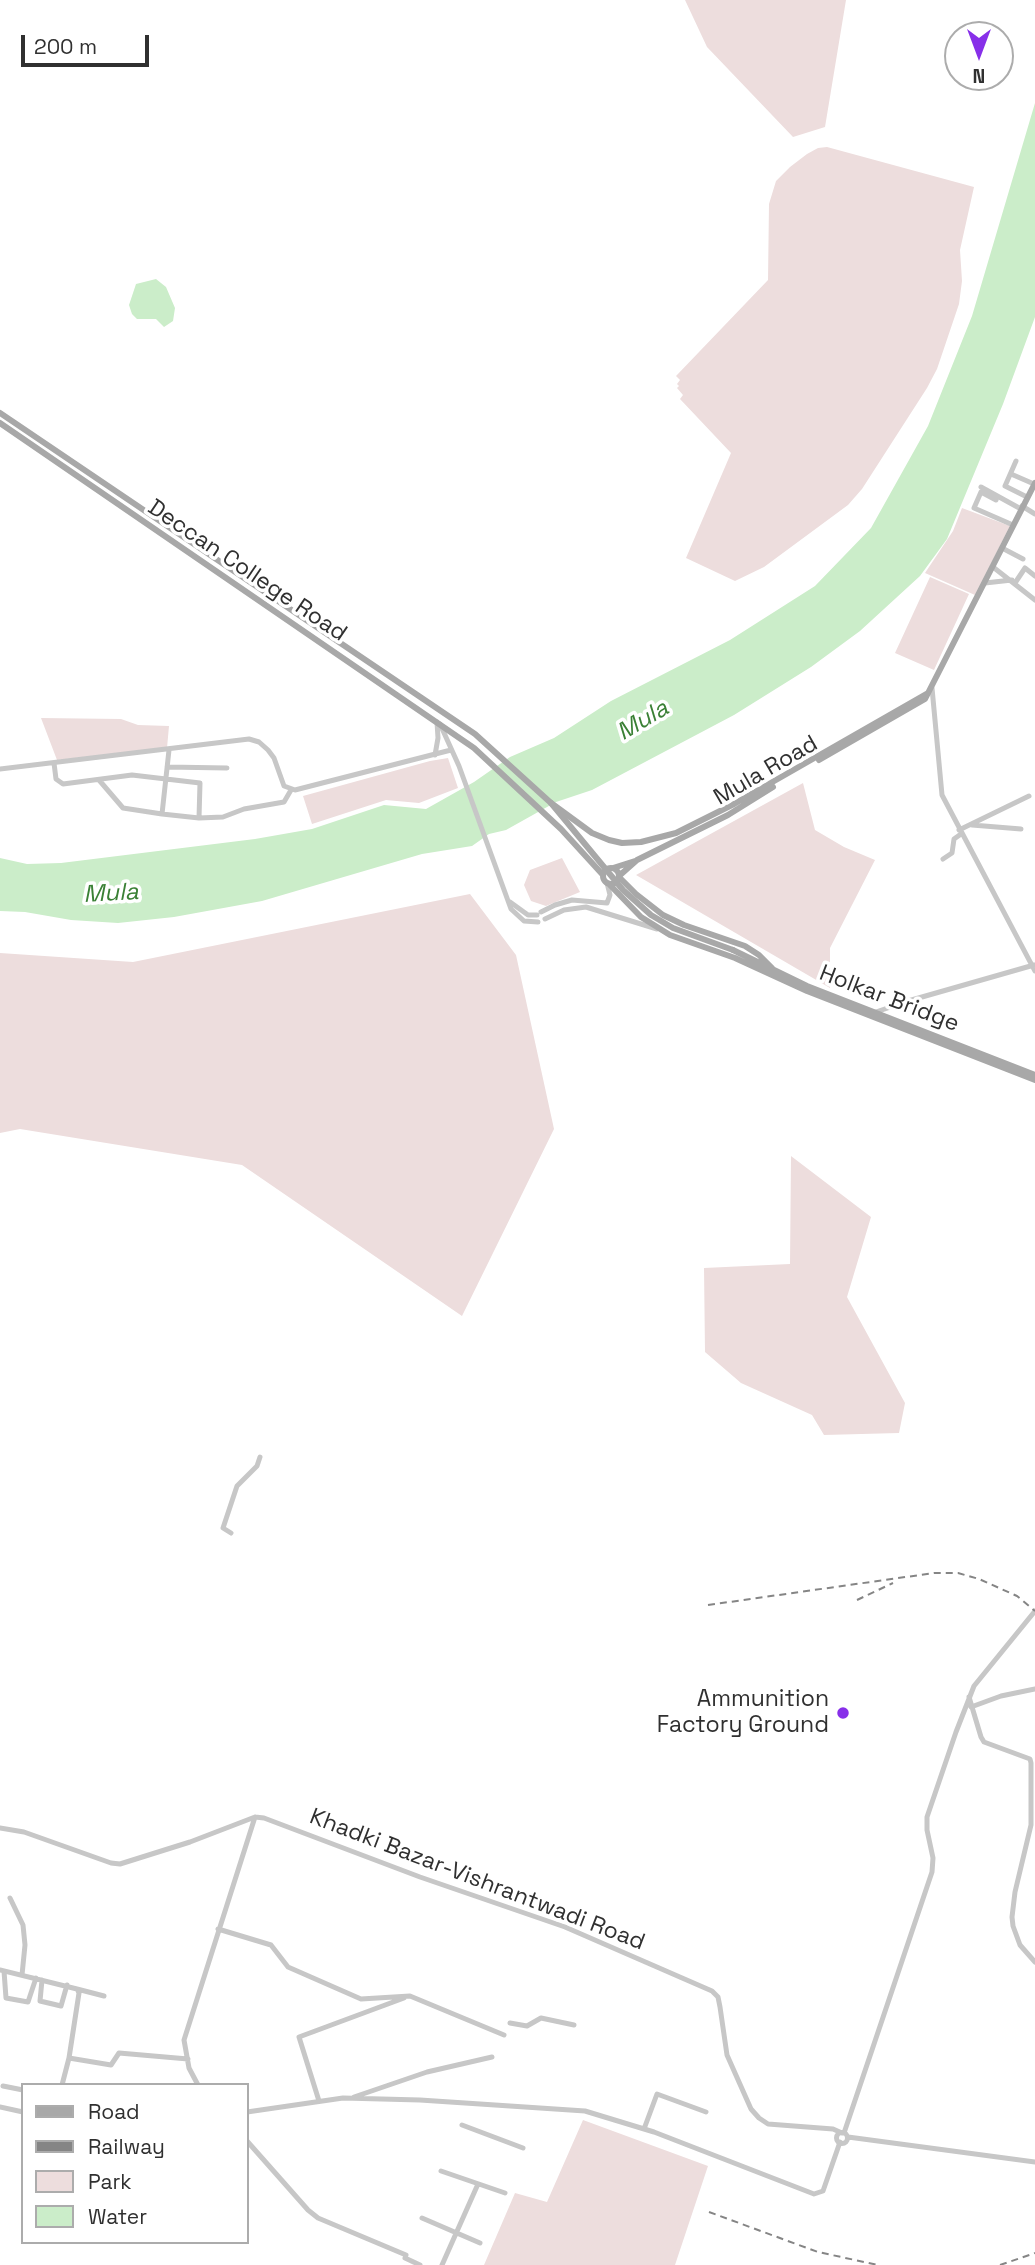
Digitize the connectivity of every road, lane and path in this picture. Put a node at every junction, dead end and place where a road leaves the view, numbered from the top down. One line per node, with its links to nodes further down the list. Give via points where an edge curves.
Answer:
1 (0, 413): 34 (main road, Deccan College Road, via 475,734)
2 (0, 424): 20 (main road, Deccan College Road)
3 (1016, 461): 4 (street)
4 (1011, 474): 5 (street); 7 (street, via 1006,486)
5 (1035, 484): 7 (main road)
6 (981, 487): 9 (street)
7 (1027, 497): 9 (main road)
8 (996, 499): 11 (street, via 981,492 974,508)
9 (1021, 507): 10 (street); 11 (main road)
10 (1035, 514)
11 (1013, 525): 12 (main road)
12 (1002, 548): 13 (street); 14 (main road)
13 (1023, 559)
14 (993, 567): 16 (street); 17 (main road)
15 (1035, 576): 16 (street, via 1025,568)
16 (1013, 581): 17 (street); 18 (street)
17 (985, 583): 19 (main road)
18 (1035, 600)
19 (930, 691): 35 (main road, Mula Road); 40 (street, via 942,795)
20 (439, 723): 21 (street); 22 (street); 44 (main road, Deccan College Road, via 474,748 561,828)
21 (445, 737): 22 (street); 24 (street)
22 (438, 739): 25 (street)
23 (169, 750): 26 (street); 27 (street); 32 (street, via 254,740 272,754)
24 (451, 750): 25 (street); 47 (street)
25 (435, 755): 32 (street)
26 (54, 763): 29 (street); 31 (street, via 60,783)
27 (167, 767): 28 (street); 30 (street)
28 (227, 768)
29 (0, 769)
30 (166, 779): 31 (street, via 132,775); 36 (street); 37 (street, via 200,783)
31 (99, 780): 36 (street, via 122,808)
32 (291, 790): 37 (street, via 284,802)
33 (1029, 796): 38 (street)
34 (551, 803): 35 (main road, bridge, via 592,833 622,843 657,840); 53 (main road, Holkar Bridge, bridge, via 644,909 673,928)
35 (735, 806): 42 (main road, Mula Road)
36 (162, 814): 37 (street)
37 (199, 818)
38 (969, 825): 39 (street); 40 (street)
39 (1021, 829)
40 (960, 832): 41 (street, via 952,853); 52 (street)
41 (943, 859)
42 (637, 860): 43 (main road); 45 (main road, Mula Road)
43 (613, 868): 44 (main road); 45 (main road)
44 (603, 875): 46 (main road)
45 (619, 877): 46 (main road); 53 (main road, via 663,915 745,946)
46 (608, 883): 48 (street, via 607,903 572,900); 51 (main road)
47 (507, 900): 48 (street, via 528,915); 50 (street, via 518,917)
48 (539, 914): 49 (street); 50 (street)
49 (545, 919): 50 (street); 51 (street, via 586,907)
50 (538, 922)
51 (657, 929): 54 (main road)
52 (1034, 967): 54 (street)
53 (775, 971): 54 (main road, Holkar Bridge)
54 (872, 1014): 55 (main road)
55 (1035, 1077)
56 (260, 1457): 57 (street, via 237,1486 223,1528)
57 (231, 1533)
58 (1035, 1611): 60 (street, via 980,1676)
59 (1035, 1689): 61 (street)
60 (969, 1697): 61 (street); 62 (street)
61 (973, 1706): 62 (street); 67 (street, via 984,1742 1031,1763 1031,1825 1012,1917 1020,1945)
62 (964, 1709): 93 (street, via 927,1817 932,1872)
63 (255, 1817): 64 (street, via 120,1864); 66 (street); 93 (street, Khadki Bazar-Vishrantwadi Road, via 565,1927 712,1991 718,1997 727,2055 759,2118 768,2124 833,2129)
64 (0, 1828)
65 (10, 1898): 69 (street, via 23,1925)
66 (218, 1929): 74 (street, via 271,1945 288,1967 361,1998); 80 (street, via 184,2040)
67 (1035, 1962)
68 (2, 1971): 69 (street); 70 (street, via 6,1998 29,2002)
69 (22, 1975): 70 (street)
70 (39, 1979): 71 (street); 71 (street, via 40,2001 61,2006)
71 (67, 1985): 72 (street)
72 (77, 1989): 73 (street); 79 (street)
73 (104, 1996)
74 (410, 1996): 77 (street); 86 (street, via 299,2037)
75 (510, 2022): 76 (street, via 527,2026 541,2018)
76 (574, 2025)
77 (504, 2035)
78 (492, 2057): 85 (street, via 427,2072)
79 (69, 2058): 80 (street, via 111,2065 119,2053); 81 (street)
80 (187, 2059): 82 (street)
81 (63, 2083)
82 (197, 2083)
83 (3, 2086): 84 (street)
84 (21, 2090)
85 (351, 2098): 86 (street); 92 (street, via 585,2111)
86 (318, 2101): 89 (street)
87 (0, 2107): 88 (street)
88 (21, 2112)
89 (248, 2112)
90 (706, 2112): 92 (street, via 657,2094)
91 (462, 2125): 95 (street)
92 (644, 2129): 93 (street, via 814,2194 823,2191 837,2137)
93 (844, 2134): 96 (street, Khadki Bazar-Vishrantwadi Road)
94 (248, 2142): 103 (street, via 318,2218)
95 (523, 2148)
96 (1035, 2162)
97 (442, 2171): 98 (street)
98 (478, 2184): 99 (street); 101 (street)
99 (505, 2193)
100 (422, 2218): 101 (street)
101 (457, 2232): 102 (street); 104 (street)
102 (480, 2243)
103 (420, 2265)
104 (442, 2265)

